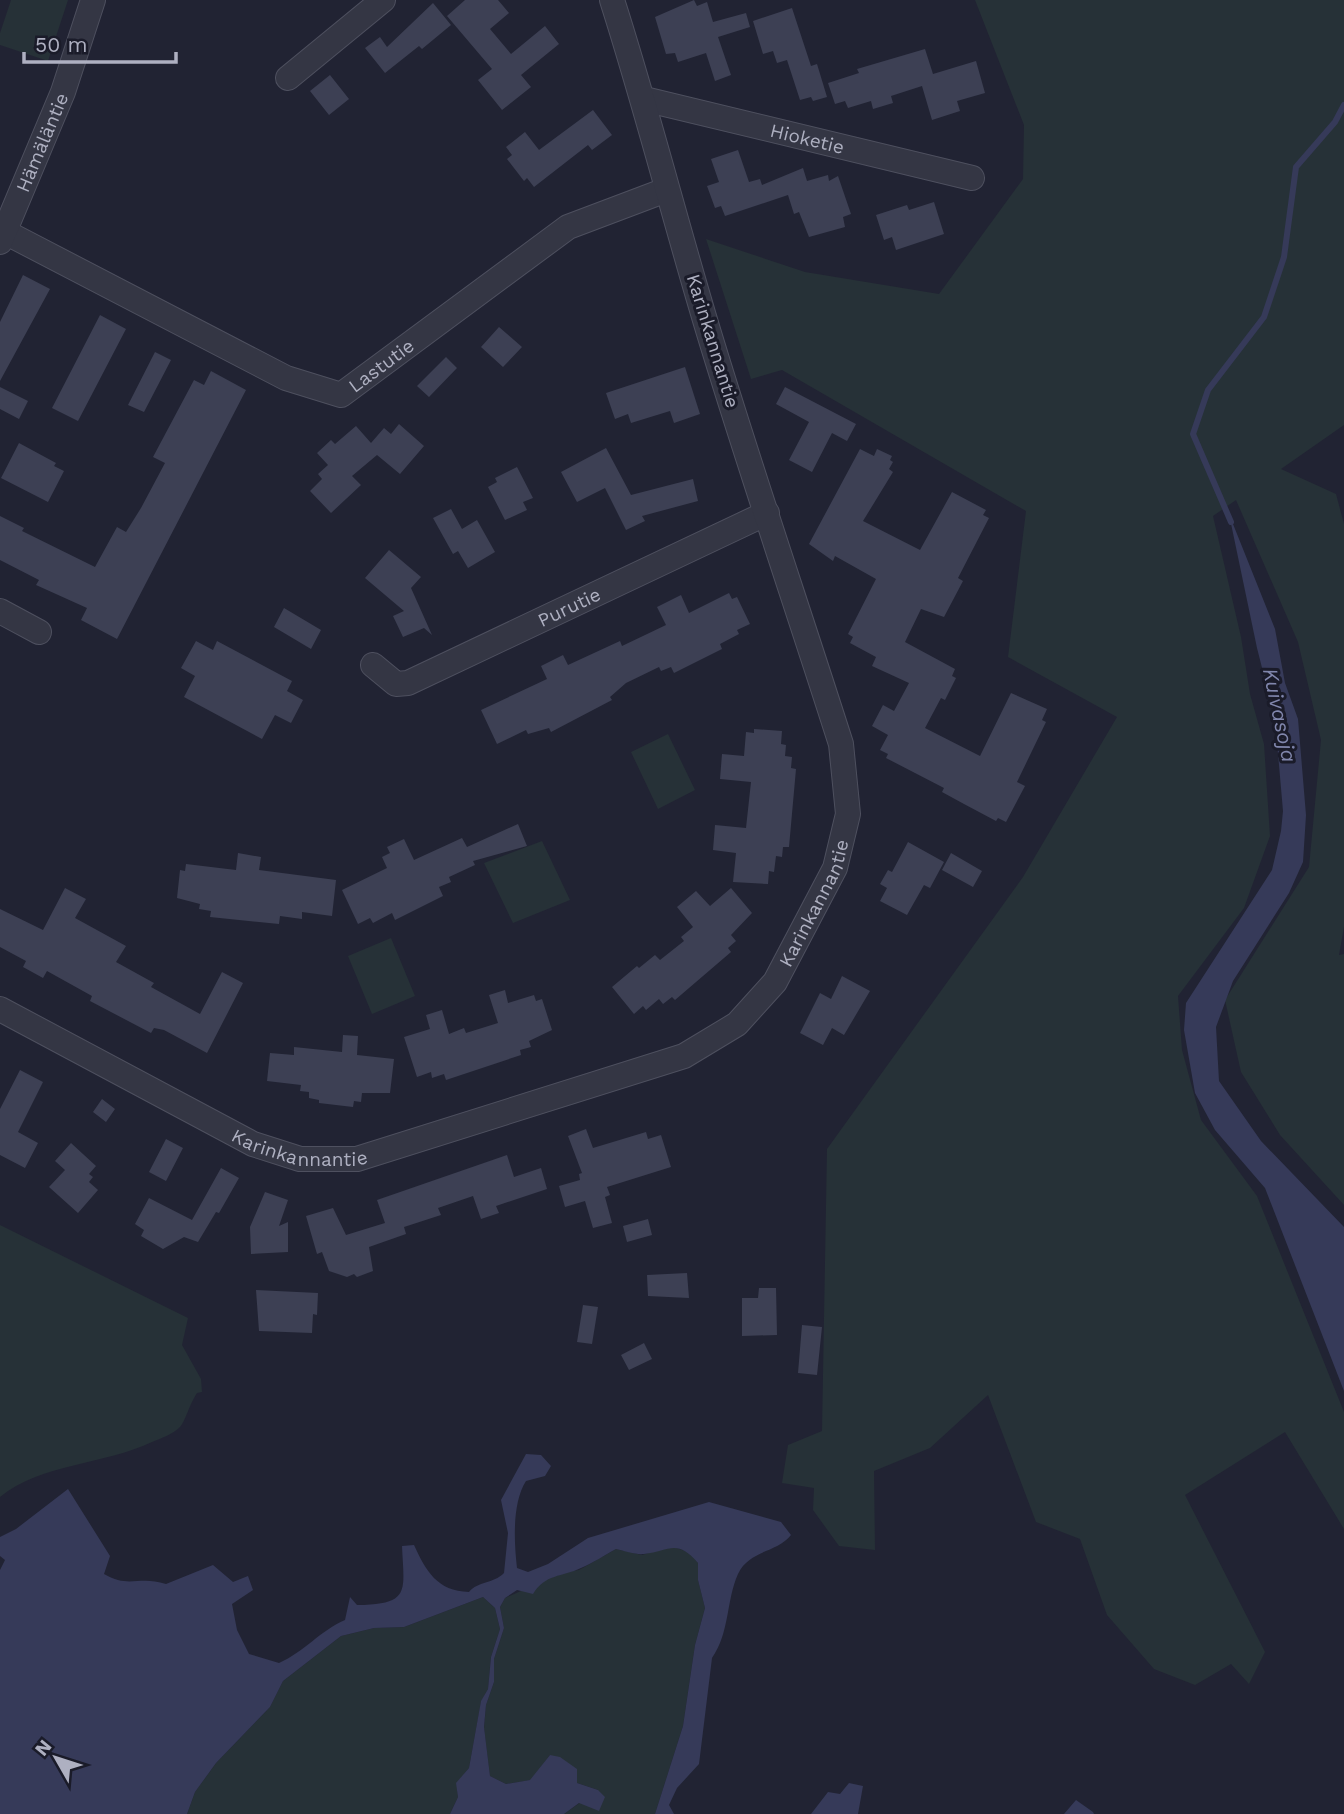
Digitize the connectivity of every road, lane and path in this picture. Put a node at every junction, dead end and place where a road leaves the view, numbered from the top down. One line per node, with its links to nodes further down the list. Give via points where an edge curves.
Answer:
1 (93, 0): 8 (street, Hämäläntie, via 63,92)
2 (383, 0): 4 (street)
3 (612, 0): 5 (street, Karinkannantie)
4 (288, 78)
5 (644, 99): 6 (street, Hioketie); 7 (street, Karinkannantie)
6 (972, 178)
7 (666, 190): 8 (street, Lastutie, via 568,227 341,395 285,378); 9 (street, Karinkannantie)
8 (3, 237)
9 (767, 513): 12 (street, Purutie, via 408,683 396,684); 13 (street, Karinkannantie, via 841,744 848,814 835,868 775,982 737,1024 684,1056 357,1158 300,1159 253,1144)
10 (0, 611): 11 (street)
11 (39, 632)
12 (373, 665)
13 (0, 1009)

